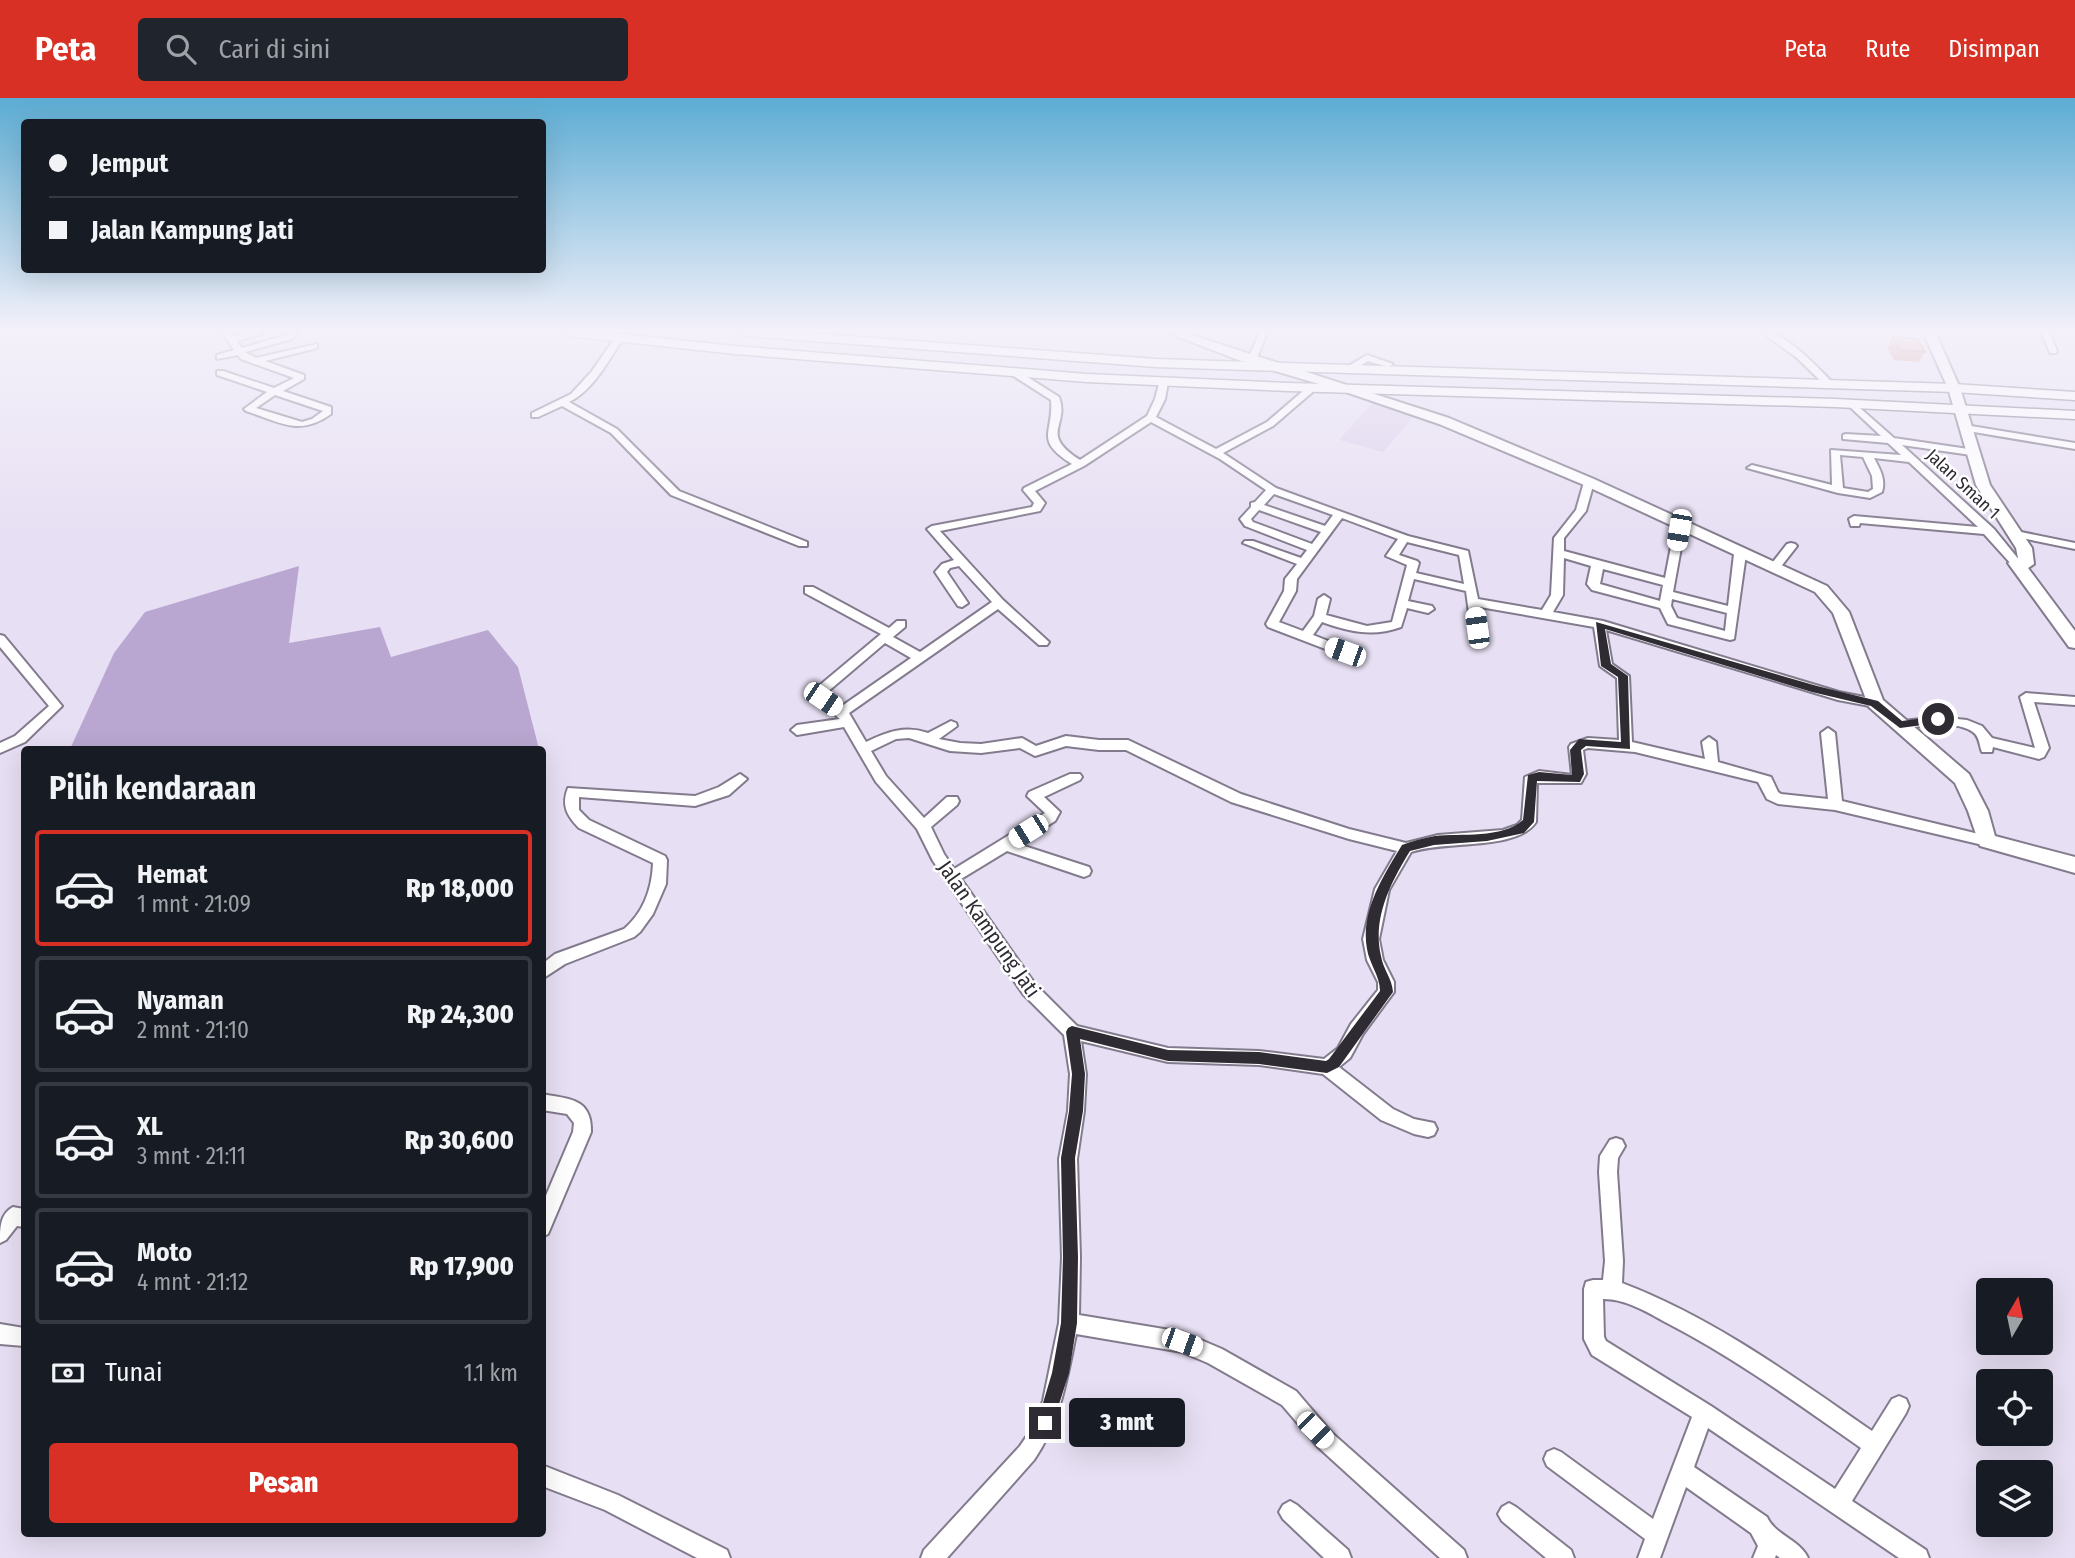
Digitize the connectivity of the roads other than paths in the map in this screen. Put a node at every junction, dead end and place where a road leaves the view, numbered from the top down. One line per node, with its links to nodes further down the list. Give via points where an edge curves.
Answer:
1 (263, 400): 2 (street, via 249,409 302,425 328,412)
2 (300, 400)
3 (567, 400): 11 (street)
4 (1056, 400): 26 (street, via 1054,442)
5 (1159, 400): 17 (street)
6 (1298, 400): 23 (street, via 1270,425)
7 (1383, 400): 28 (main road)
8 (1742, 400): 12 (highway)
9 (1833, 400): 12 (highway)
10 (1958, 400): 14 (main road)
11 (564, 403): 15 (street); 41 (street, via 614,431 675,493)
12 (1835, 403): 13 (highway)
13 (1852, 404): 14 (highway); 20 (street, Jalan Sman 1)
14 (1960, 408): 16 (highway); 18 (main road)
15 (535, 415)
16 (2075, 415)
17 (1152, 418): 23 (street); 26 (street)
18 (1965, 428): 21 (street); 22 (main road)
19 (1846, 437): 20 (street)
20 (1890, 440): 22 (street); 25 (street, Jalan Sman 1)
21 (2075, 446)
22 (1971, 452): 38 (main road, via 1983,485)
23 (1216, 453): 29 (street)
24 (1867, 454): 25 (street); 30 (street, via 1835,452); 32 (street, via 1880,484)
25 (1910, 459): 37 (street, Jalan Sman 1)
26 (1080, 464): 47 (street, via 1028,490 1040,504 1032,511 932,529)
27 (1752, 468): 30 (street)
28 (1589, 482): 35 (main road); 62 (street, via 1581,511 1559,538 1557,595)
29 (1272, 489): 31 (street); 33 (street)
30 (1838, 490): 32 (street)
31 (1255, 505): 36 (street); 44 (street, via 1247,523)
32 (1877, 508): 34 (street, via 1854,519); 37 (street)
33 (1340, 514): 36 (street); 39 (street)
34 (1855, 524)
35 (1679, 526): 46 (main road); 55 (street)
36 (1326, 530): 44 (street)
37 (1990, 531): 49 (street, Jalan Sman 1)
38 (2016, 534): 43 (street); 49 (main road, via 2024,548)
39 (1404, 538): 52 (street, via 1392,556 1413,563); 54 (street, via 1464,553)
40 (1249, 543): 48 (street)
41 (803, 544)
42 (1791, 546): 51 (street)
43 (2075, 546)
44 (1314, 549): 48 (street)
45 (1561, 554): 50 (street)
46 (1740, 554): 51 (main road); 61 (street)
47 (960, 562): 57 (street, via 941,572); 58 (street)
48 (1303, 562): 68 (street, via 1272,624)
49 (2020, 563): 71 (main road)
50 (1599, 565): 55 (street); 55 (street, via 1596,587)
51 (1775, 566): 75 (main road, via 1821,589 1838,606)
52 (1410, 575): 54 (street); 59 (street)
53 (809, 590): 67 (street)
54 (1472, 595): 62 (street); 66 (street)
55 (1668, 595): 61 (street); 61 (street, via 1672,621 1726,637 1731,633)
56 (1324, 599): 63 (street)
57 (962, 603)
58 (999, 603): 70 (street); 73 (street)
59 (1402, 603): 60 (street); 63 (street, via 1397,624 1363,632)
60 (1428, 609)
61 (1733, 611)
62 (1545, 615): 65 (street)
63 (1320, 617): 68 (street)
64 (901, 624): 67 (street)
65 (1600, 624): 75 (street, via 1813,689); 83 (street, via 1606,666 1623,676)
66 (1477, 628)
67 (886, 635): 73 (street); 76 (street, Jalan Kampung Jati, via 818,692)
68 (1305, 637): 72 (street)
69 (0, 639): 84 (street, via 56,706 20,739)
70 (1043, 642)
71 (2075, 643)
72 (1345, 652)
73 (921, 658): 76 (street)
74 (2075, 701): 77 (street, via 2026,697 2042,748 2039,754 1987,746 1979,730 1945,720)
75 (1875, 703): 77 (main road)
76 (845, 717): 79 (street); 85 (street, Jalan Kampung Jati)
77 (1900, 725): 92 (main road, via 1962,779)
78 (951, 726): 81 (street)
79 (797, 730)
80 (1828, 733): 90 (street)
81 (928, 739): 85 (street, via 908,733); 94 (street, via 968,748 1022,743 1035,751 1061,741 1123,744 1245,801)
82 (1709, 742): 86 (street)
83 (1626, 746): 86 (street); 94 (street, via 1583,742 1576,750 1576,780 1532,778 1528,822 1520,830)
84 (0, 748)
85 (863, 749): 91 (street, Jalan Kampung Jati, via 888,788)
86 (1712, 764): 90 (street, via 1765,779 1776,798)
87 (1075, 777): 93 (street, via 1034,796 1053,812 1051,817)
88 (740, 779): 98 (street, via 724,791 695,801 573,792 571,808 584,824 660,860 659,884 648,910 629,933 569,956)
89 (952, 801): 91 (street)
90 (1835, 805): 92 (street)
91 (923, 826): 97 (street, Jalan Kampung Jati)
92 (1987, 841): 95 (main road)
93 (1006, 845): 96 (street); 97 (street)
94 (1406, 848): 100 (street, via 1382,889 1371,939 1386,992 1344,1053)
95 (2075, 865)
96 (1084, 871)
97 (952, 878): 99 (street, Jalan Kampung Jati, via 1029,989)
98 (546, 970)
99 (1072, 1032): 100 (street, via 1168,1055 1259,1058); 108 (street, via 1078,1074 1068,1158)
100 (1327, 1067): 102 (street, via 1393,1118)
101 (546, 1103): 105 (street, via 574,1109 583,1119 582,1132)
102 (1428, 1129)
103 (1616, 1146): 107 (street, via 1609,1156 1608,1172)
104 (21, 1213): 106 (street)
105 (546, 1218)
106 (0, 1234)
107 (1612, 1288): 112 (street, via 1593,1289 1594,1339 1599,1348); 113 (street, via 1656,1306 1751,1360)
108 (1069, 1323): 123 (street, via 1053,1401 1038,1437); 125 (street, via 1182,1342 1289,1398 1325,1440)
109 (0, 1334): 110 (street)
110 (21, 1337)
111 (1899, 1406): 113 (street)
112 (1704, 1413): 115 (street); 117 (street)
113 (1874, 1445): 117 (street)
114 (1554, 1459): 121 (street)
115 (1683, 1472): 120 (street); 121 (street)
116 (546, 1477): 122 (street, via 611,1502)
117 (1838, 1503): 130 (street)
118 (1290, 1513): 124 (street)
119 (1509, 1514): 126 (street)
120 (1766, 1534): 128 (street, via 1769,1545); 129 (street)
121 (1658, 1535): 127 (street)
122 (719, 1558)
123 (932, 1558)
124 (1340, 1558)
125 (1456, 1558)
126 (1563, 1558)
127 (1648, 1558)
128 (1764, 1558)
129 (1797, 1558)
130 (1918, 1558)

